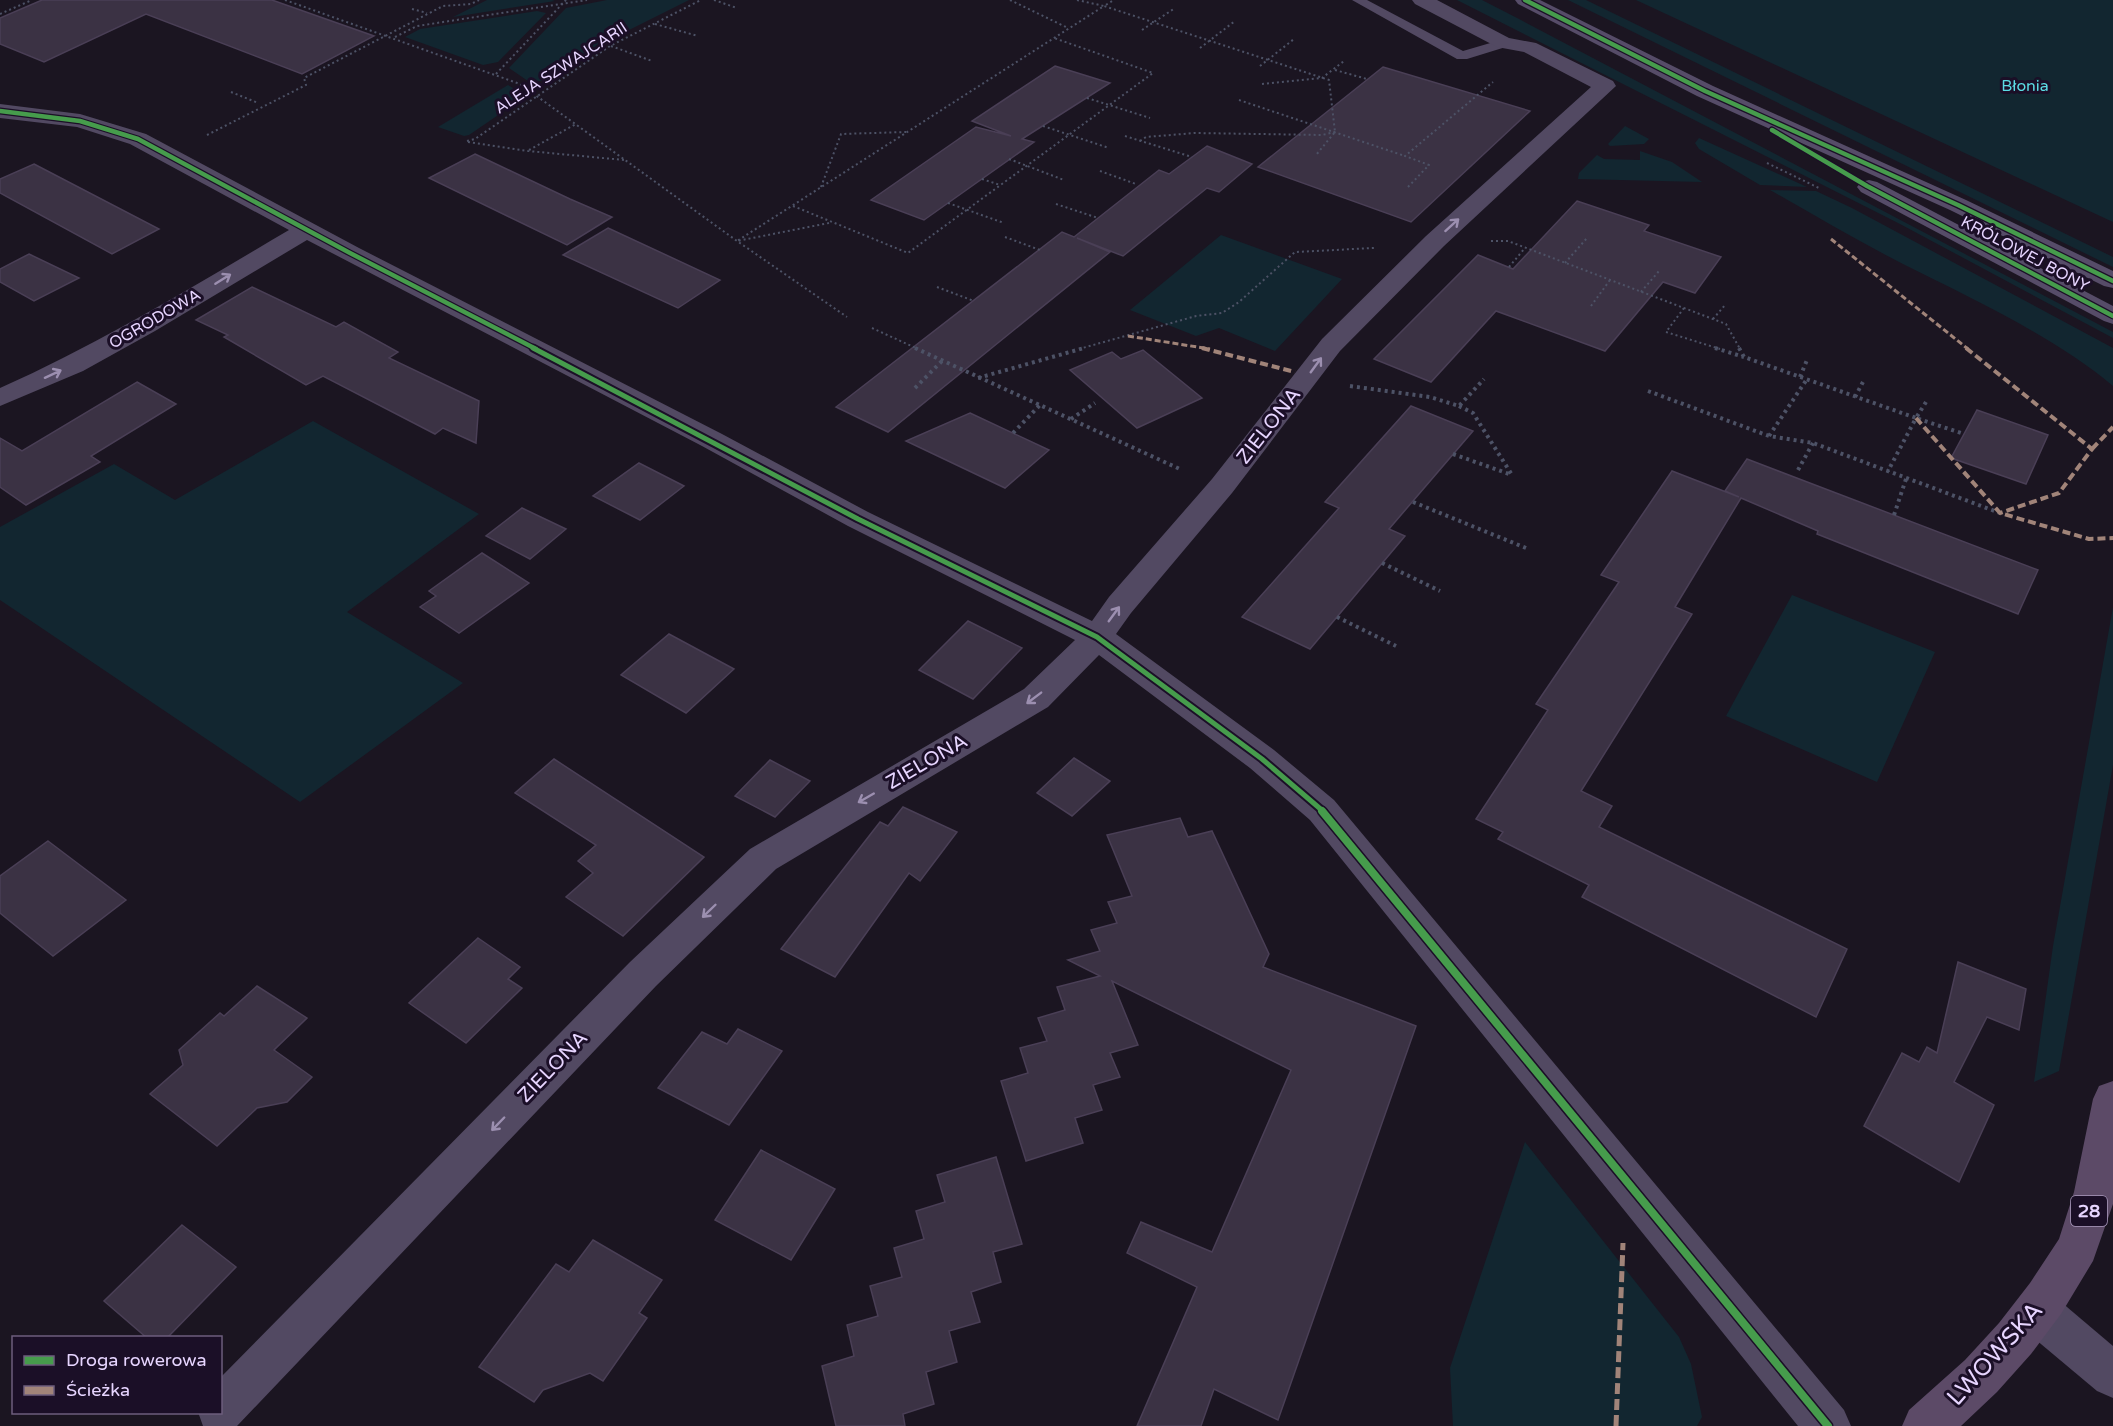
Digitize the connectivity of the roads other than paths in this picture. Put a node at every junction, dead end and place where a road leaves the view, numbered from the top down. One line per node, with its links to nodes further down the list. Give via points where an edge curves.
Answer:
1 (1358, 0): 4 (lane, via 1462,56)
2 (1422, 0): 4 (street)
3 (1525, 0): 5 (main road, KRÓLOWEJ BONY)
4 (1504, 42): 11 (street, ZIELONA, one-way to 4, via 1222,486 1331,345 1435,241 1605,86 1529,47)
5 (1705, 91): 8 (main road, KRÓLOWEJ BONY, via 1958,205); 9 (main road, KRÓLOWEJ BONY, via 1867,186)
6 (0, 111): 7 (street, via 80,122 138,139)
7 (306, 230): 10 (street, OGRODOWA, one-way to 7, via 146,326); 11 (street, via 712,440)
8 (2113, 282)
9 (2113, 316)
10 (0, 398)
11 (1086, 647): 16 (street, ZIELONA, one-way to 16, via 1036,698 763,859 643,974); 19 (street, via 1262,759 1322,810)
12 (2113, 1099): 13 (main road, LWOWSKA / 28)
13 (2107, 1181): 14 (main road, LWOWSKA / 28, via 2077,1248)
14 (2038, 1312): 15 (street); 20 (main road, LWOWSKA / 28, via 1989,1368)
15 (2113, 1375)
16 (222, 1410)
17 (218, 1414): 18 (street, ZIELONA)
18 (206, 1426)
19 (1828, 1426)
20 (1925, 1426)

